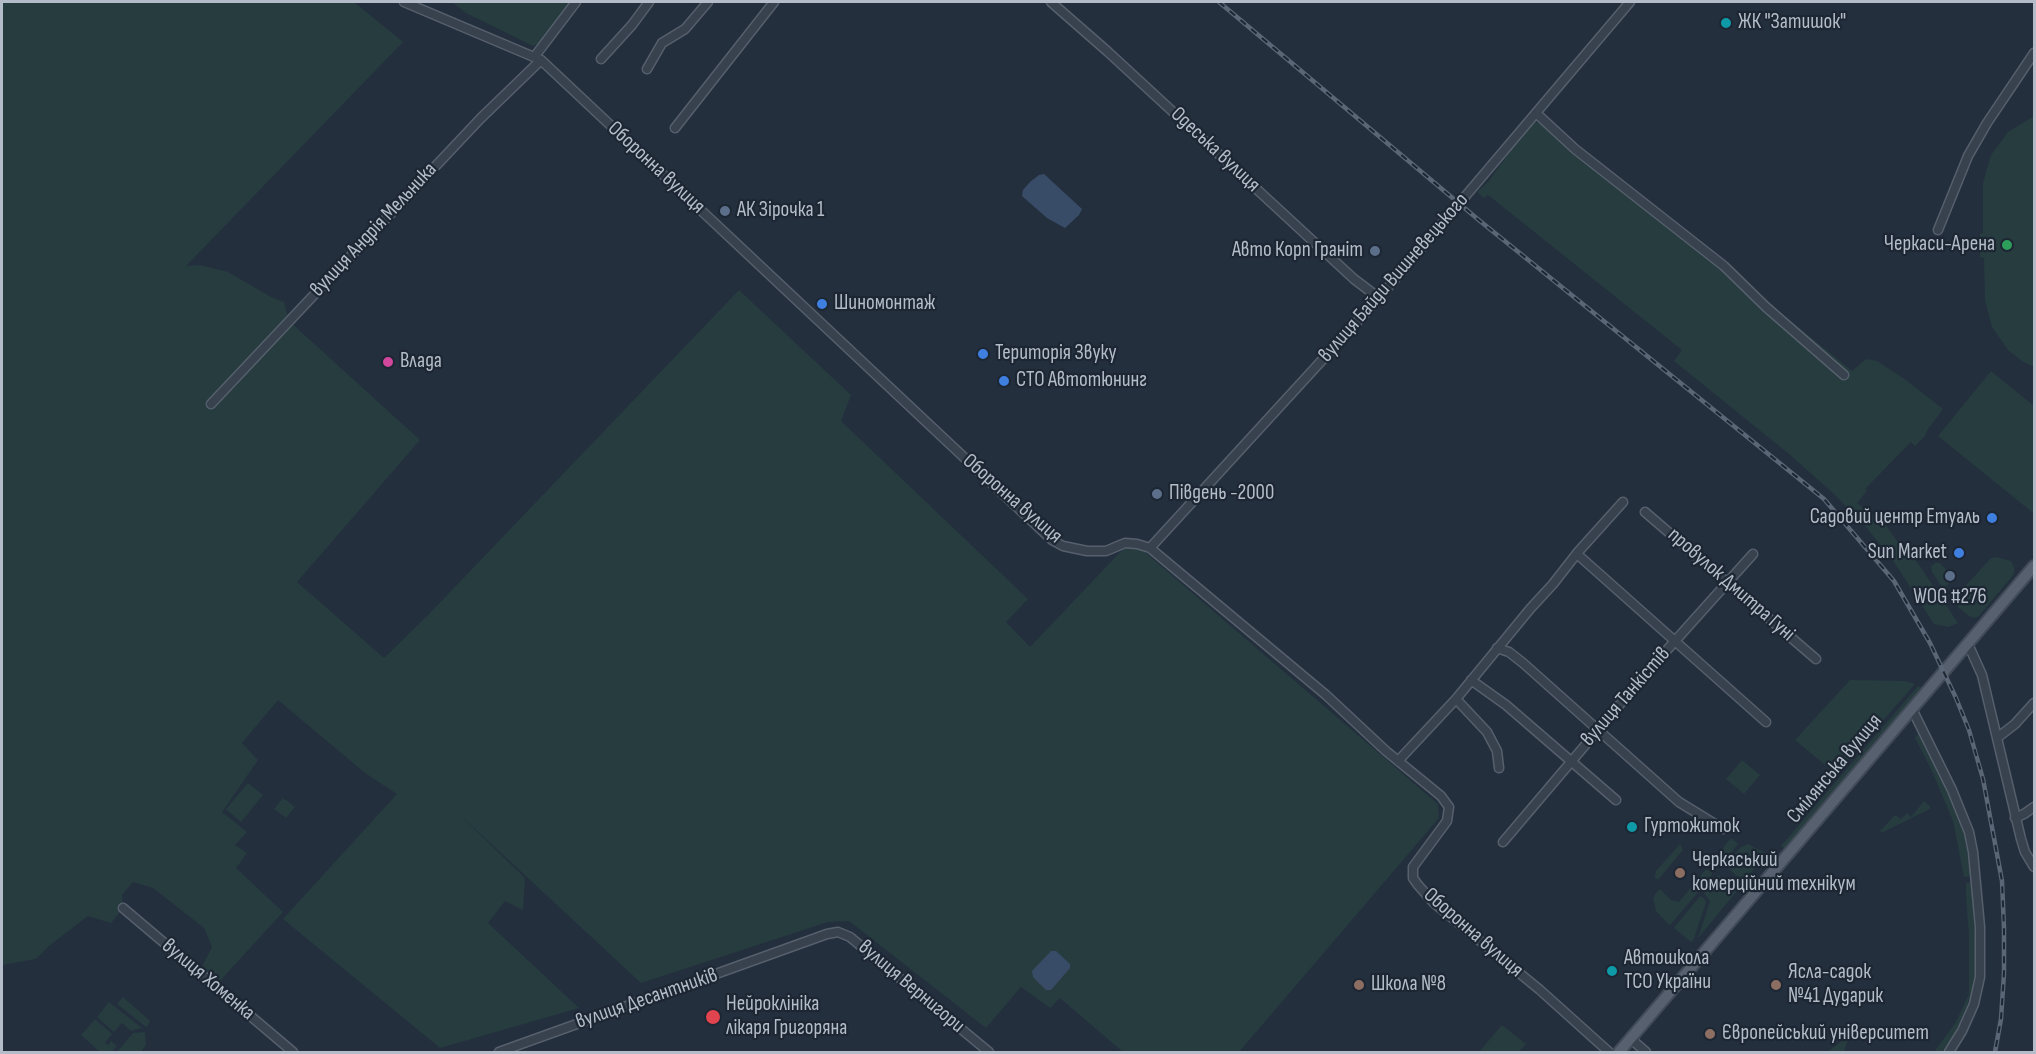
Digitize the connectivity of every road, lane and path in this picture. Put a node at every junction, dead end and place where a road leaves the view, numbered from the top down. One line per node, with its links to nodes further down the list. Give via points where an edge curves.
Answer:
1 (404, 2): 9 (street, Оборонна вулиця)
2 (576, 2): 9 (street, вулиця Андрія Мельника)
3 (649, 2): 10 (street)
4 (708, 2): 11 (street, via 685,29 662,43)
5 (774, 2): 13 (street)
6 (1051, 2): 15 (street, Одеська вулиця)
7 (1630, 2): 12 (street, вулиця Байди Вишневецького)
8 (2034, 53): 14 (street, via 1968,156)
9 (538, 58): 17 (street, вулиця Андрія Мельника); 20 (street, Оборонна вулиця, via 1052,540 1087,551 1106,551 1125,543)
10 (601, 59)
11 (647, 69)
12 (1536, 113): 15 (street, вулиця Байди Вишневецького); 16 (street, via 1575,149 1724,266)
13 (675, 128)
14 (1938, 230)
15 (1379, 298): 20 (street, вулиця Байди Вишневецького)
16 (1844, 375)
17 (211, 404)
18 (1623, 502): 21 (street)
19 (1645, 512): 24 (street, провулок Дмитра Гуні)
20 (1150, 548): 36 (street, Оборонна вулиця, via 1326,695)
21 (1577, 554): 25 (street); 27 (street)
22 (1753, 554): 24 (street, вулиця Танкістів)
23 (2034, 566): 26 (main road, Смілянська вулиця)
24 (1728, 581): 25 (street, вулиця Танкістів); 28 (street, провулок Дмитра Гуні)
25 (1675, 641): 33 (street); 34 (street, вулиця Танкістів)
26 (1968, 644): 32 (main road, Смілянська вулиця); 35 (street, via 1980,668)
27 (1497, 648): 29 (street); 34 (street, via 1509,652)
28 (1816, 659)
29 (1471, 680): 30 (street); 37 (street)
30 (1456, 699): 36 (street); 38 (street, via 1487,732 1497,751)
31 (2034, 704): 35 (street)
32 (1912, 709): 47 (main road, Смілянська вулиця); 54 (street, via 1952,790 1969,832 1972,852 1980,927 1980,977 1974,1004)
33 (1766, 722)
34 (1598, 729): 37 (street, вулиця Танкістів); 42 (street, via 1679,802)
35 (1997, 738): 41 (street)
36 (1398, 761): 51 (street, Оборонна вулиця, via 1449,807 1447,821 1413,867 1418,885)
37 (1570, 761): 39 (street); 43 (street, вулиця Танкістів)
38 (1499, 768)
39 (1616, 800)
40 (2034, 807): 41 (street)
41 (2015, 818): 44 (street, via 2023,847)
42 (1723, 829)
43 (1503, 842)
44 (2034, 867)
45 (123, 908): 48 (street, вулиця Хоменка)
46 (795, 945): 49 (street, вулиця Десантників); 50 (street, вулиця Вернигори, via 827,933 844,933)
47 (1630, 1039): 52 (main road, Смілянська вулиця); 53 (street)
48 (293, 1053)
49 (499, 1053)
50 (988, 1053)
51 (1609, 1053)
52 (1619, 1053)
53 (1646, 1053)
54 (1949, 1053)

